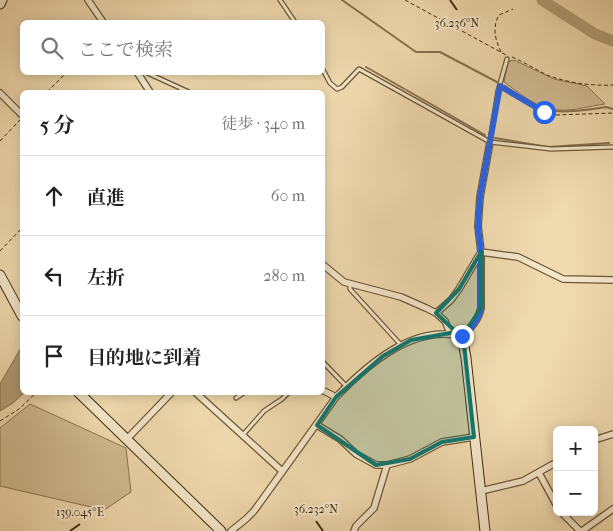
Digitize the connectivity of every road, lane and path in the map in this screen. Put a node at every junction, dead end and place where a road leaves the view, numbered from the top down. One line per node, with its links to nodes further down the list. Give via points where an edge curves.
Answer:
1 (2, 0): 5 (street)
2 (88, 0): 7 (street)
3 (280, 0): 8 (lane)
4 (405, 0): 9 (path)
5 (0, 4)
6 (513, 9): 9 (path, via 499,15 494,24)
7 (102, 20)
8 (293, 20)
9 (501, 52): 15 (path, via 566,81)
10 (507, 59): 16 (lane)
11 (325, 74): 25 (lane, via 337,89 360,69)
12 (64, 75): 18 (path)
13 (139, 75): 19 (street)
14 (152, 75): 17 (lane)
15 (613, 85)
16 (500, 86): 22 (path, via 544,112 556,115); 25 (lane)
17 (182, 89)
18 (49, 90)
19 (149, 90)
20 (0, 94): 21 (street)
21 (20, 114)
22 (613, 114)
23 (20, 118): 24 (path)
24 (0, 141)
25 (490, 142): 26 (lane, via 551,149); 29 (street, via 480,197 478,226)
26 (613, 147)
27 (20, 230): 28 (path)
28 (0, 251)
29 (481, 252): 32 (street, via 518,257 563,279); 35 (street, via 451,300); 37 (street, via 481,308 472,328)
30 (325, 267): 33 (street)
31 (0, 275): 34 (street)
32 (613, 280)
33 (350, 284): 35 (street, via 401,298); 38 (lane, via 350,289)
34 (20, 312)
35 (436, 313): 36 (street)
36 (450, 333): 37 (street); 38 (street)
37 (462, 336): 54 (street)
38 (401, 345): 40 (street)
39 (325, 364): 40 (lane)
40 (347, 386): 48 (street)
41 (325, 392): 48 (street)
42 (34, 395): 50 (path)
43 (81, 395): 56 (street)
44 (169, 395): 56 (street)
45 (198, 395): 53 (street)
46 (241, 395): 49 (lane)
47 (286, 395): 53 (lane, via 264,411)
48 (336, 397): 51 (street)
49 (236, 398)
50 (0, 421)
51 (317, 425): 57 (street, via 376,466); 59 (street)
52 (613, 434): 55 (street)
53 (242, 436): 59 (street)
54 (474, 437): 57 (street, via 442,442 410,459); 61 (street)
55 (598, 439)
56 (126, 440): 65 (street)
57 (387, 465): 67 (street, via 374,508)
58 (553, 465): 60 (street)
59 (282, 471): 66 (street, via 254,511)
60 (540, 473): 61 (street); 62 (street)
61 (481, 491): 68 (street)
62 (553, 498)
63 (613, 508): 69 (street)
64 (565, 516): 69 (street)
65 (221, 531)
66 (231, 531)
67 (354, 531)
68 (485, 531)
69 (581, 531)

